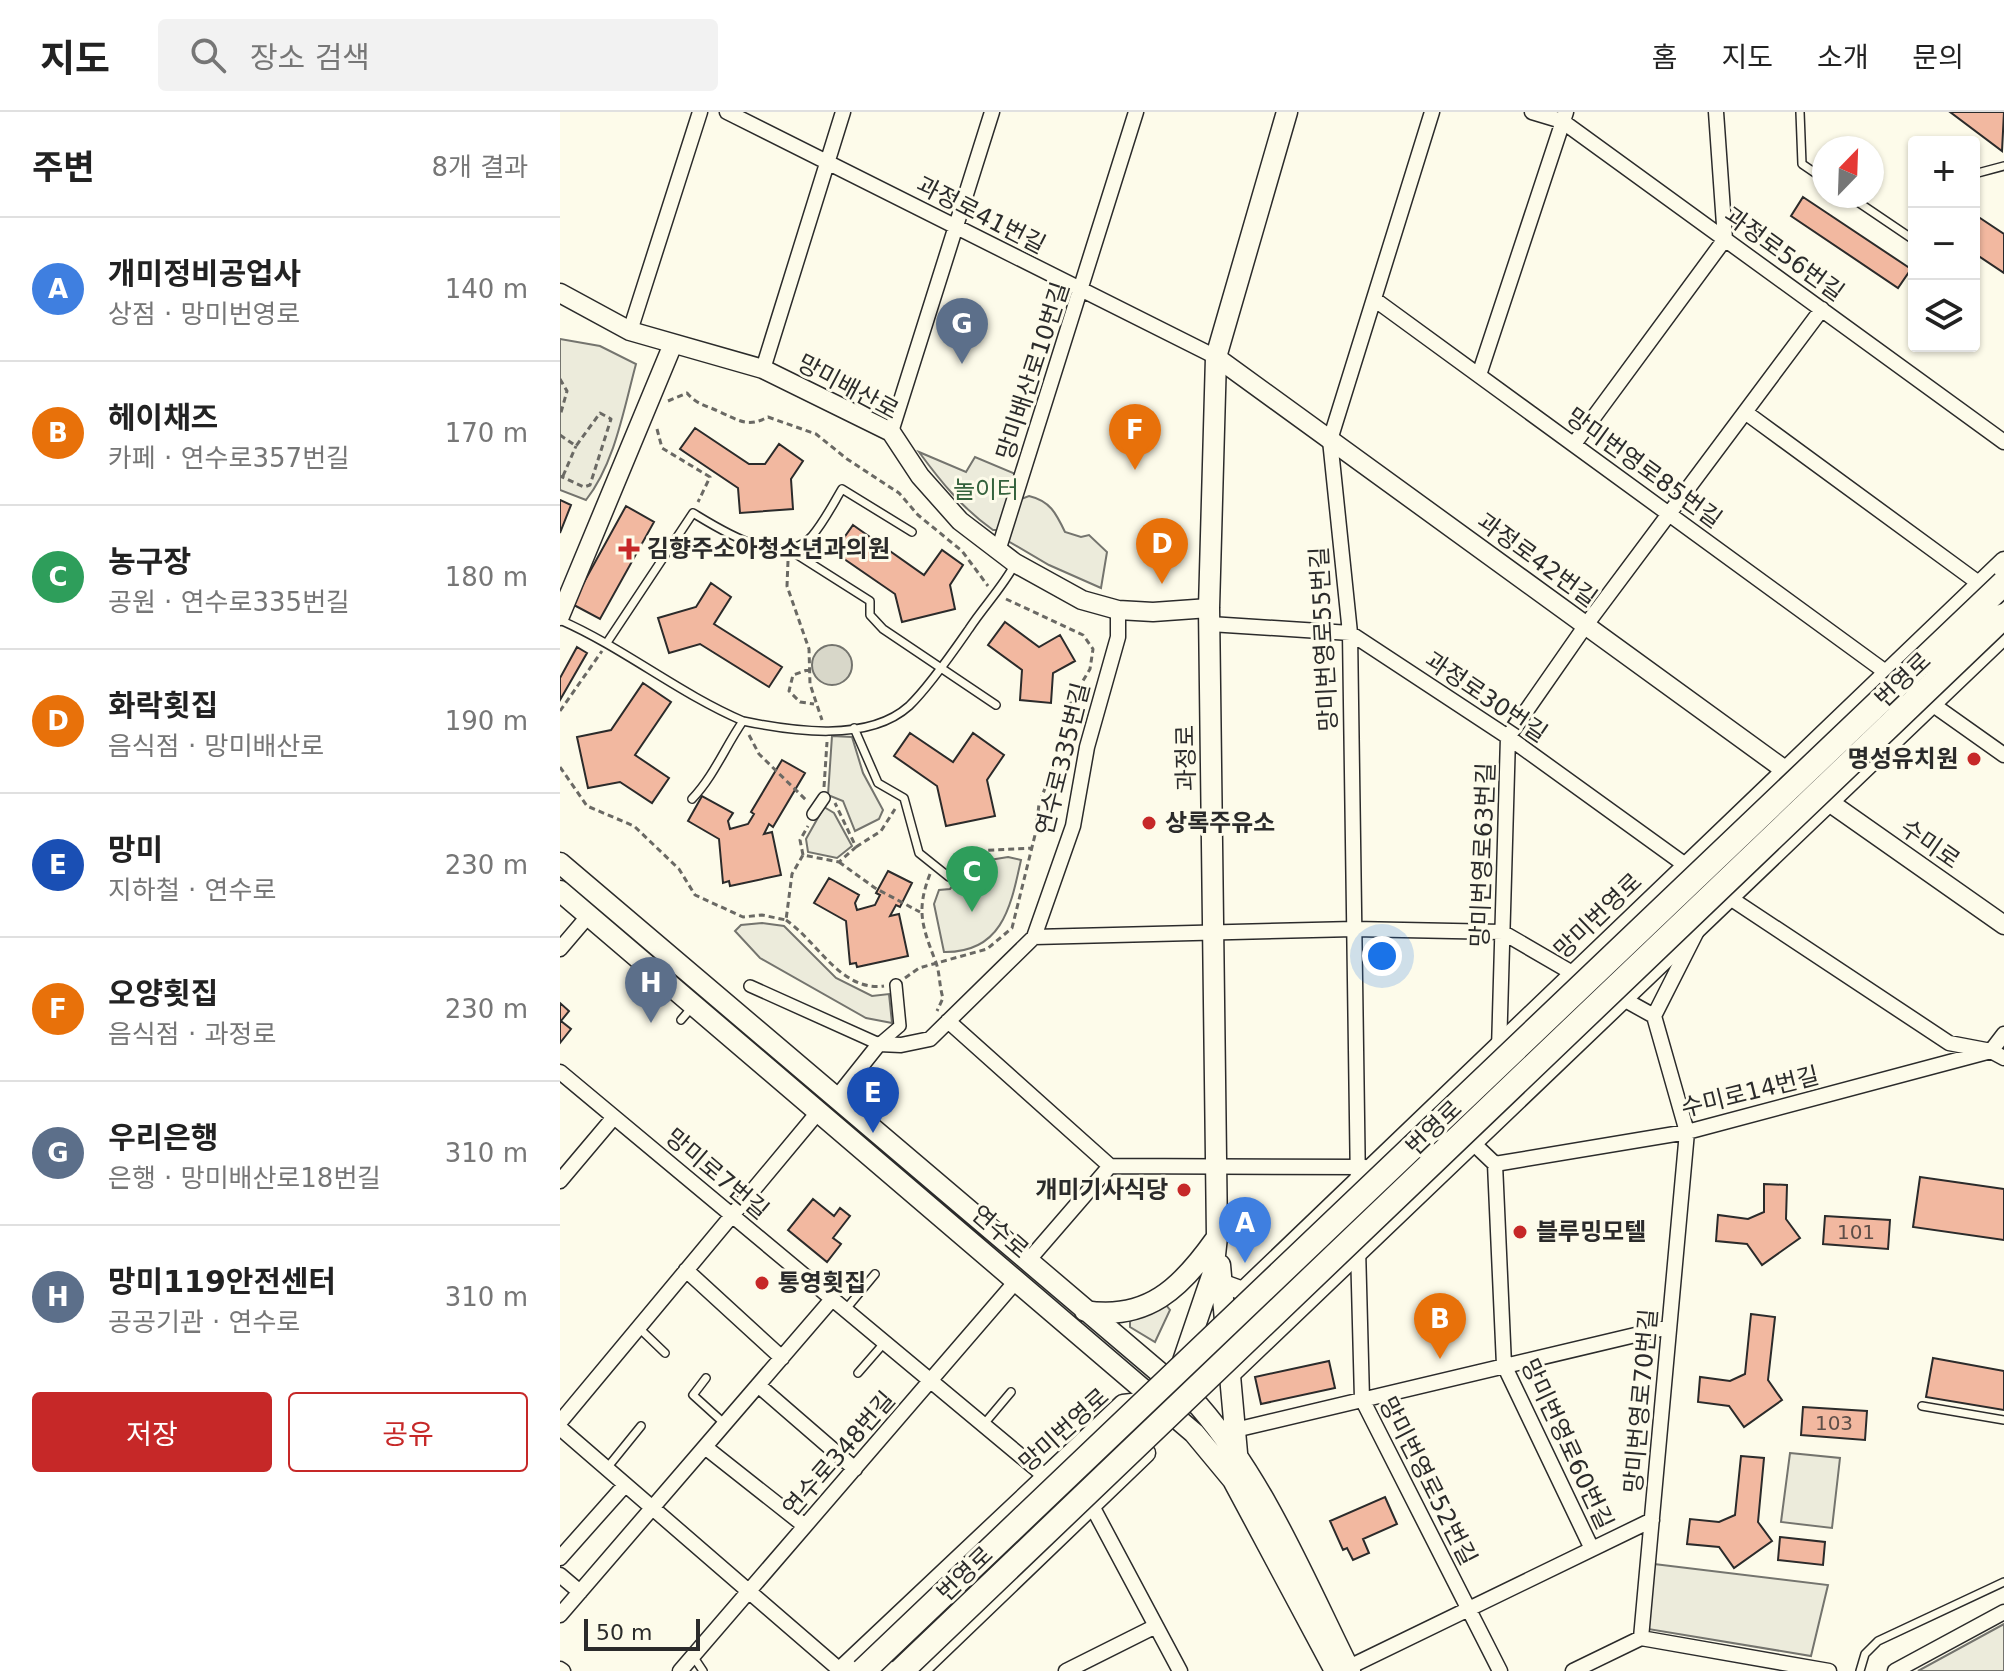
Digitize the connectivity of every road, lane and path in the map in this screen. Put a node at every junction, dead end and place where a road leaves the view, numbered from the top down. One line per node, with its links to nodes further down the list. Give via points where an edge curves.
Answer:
1 (700, 112): 24 (street)
2 (727, 112): 12 (street, 과정로41번길)
3 (843, 112): 12 (street)
4 (992, 112): 17 (street)
5 (1136, 112): 20 (street, 망미배산로10번길)
6 (1287, 112): 26 (main road, 과정로)
7 (1432, 112): 22 (street, 망미번영로55번길)
8 (1532, 112): 11 (street, 과정로56번길)
9 (1716, 112): 19 (street)
10 (1800, 112): 14 (lane, via 1802,164)
11 (1564, 117): 19 (street, 과정로56번길); 28 (street)
12 (827, 163): 17 (street, 과정로41번길); 27 (street)
13 (2004, 166): 15 (lane)
14 (1812, 171)
15 (1980, 172)
16 (1867, 208): 18 (lane)
17 (956, 227): 20 (street, 과정로41번길); 34 (street)
18 (1908, 236)
19 (1725, 239): 23 (street, 과정로56번길); 38 (street)
20 (1082, 290): 26 (street, 과정로41번길); 45 (street, 망미배산로10번길)
21 (560, 293): 24 (street, 망미배산로)
22 (1374, 299): 28 (street, 망미번영로85번길); 36 (street, 망미번영로55번길)
23 (1822, 309): 31 (street, 망미번영로63번길); 37 (street, 과정로56번길)
24 (630, 331): 25 (street, 망미배산로)
25 (673, 344): 27 (street, 망미배산로); 53 (street)
26 (1216, 357): 36 (street, 과정로42번길); 51 (main road, 과정로)
27 (763, 369): 34 (street, 망미배산로)
28 (1479, 375): 38 (street, 망미번영로85번길)
29 (560, 379): 32 (path, via 567,391)
30 (664, 402): 49 (path, via 687,393 696,404 735,422 757,424 768,417 816,434 899,493 962,551)
31 (1745, 412): 42 (street, 망미번영로63번길); 48 (street)
32 (560, 416)
33 (657, 428): 41 (path, via 662,448 710,477)
34 (891, 432): 45 (street, 망미배산로, via 920,476 960,521)
35 (560, 435): 39 (path)
36 (1330, 440): 54 (street, 과정로42번길); 55 (street, 망미번영로55번길)
37 (2004, 442)
38 (1574, 444): 42 (street, 망미번영로85번길)
39 (576, 446): 40 (path); 40 (path, via 600,413 611,419 590,485)
40 (561, 477)
41 (693, 513): 44 (lane, via 750,545); 57 (lane)
42 (1669, 513): 54 (street, 망미번영로63번길); 60 (street, 망미번영로85번길)
43 (912, 532): 44 (lane, via 842,489 810,539)
44 (788, 549): 58 (lane, via 870,601 870,615 883,629); 59 (path, via 787,586 809,649)
45 (998, 551): 47 (street, 망미배산로)
46 (2004, 561): 48 (street, 망미번영로)
47 (1015, 563): 49 (lane); 50 (street, 망미배산로, via 1082,600)
48 (1992, 584): 60 (street, 망미번영로); 180 (highway, 번영로, bridge)
49 (995, 595): 58 (lane); 78 (path, via 1083,635 1093,649 1090,669 1065,711)
50 (1118, 610): 51 (street, 망미배산로); 95 (street, 연수로335번길, via 1118,637 1087,747 1073,826)
51 (1210, 616): 55 (street, 과정로30번길); 93 (main road, 과정로)
52 (2004, 616): 181 (highway, 번영로, bridge)
53 (560, 618): 57 (lane)
54 (1586, 625): 68 (street, 망미번영로63번길); 71 (street, 과정로42번길)
55 (1350, 633): 68 (street, 과정로30번길); 92 (street, 망미번영로55번길)
56 (2004, 635): 62 (street)
57 (608, 641): 64 (path); 65 (lane, via 677,688)
58 (942, 667): 63 (lane); 66 (lane, via 908,706 884,721)
59 (810, 669): 61 (path); 61 (path, via 793,675 789,691 800,702)
60 (1887, 673): 71 (street, 망미번영로)
61 (817, 704): 67 (path)
62 (1932, 704): 69 (street); 75 (street)
63 (996, 705)
64 (560, 711)
65 (743, 721): 67 (lane); 74 (lane, via 721,753 712,779); 76 (path, via 759,754 803,793)
66 (854, 728): 67 (lane); 73 (lane, via 878,783)
67 (827, 730): 72 (path)
68 (1508, 737): 82 (street, 과정로30번길); 94 (street, 망미번영로63번길)
69 (2004, 755)
70 (560, 767): 89 (path, via 587,806 634,826 679,869 695,895 743,917)
71 (1785, 771): 75 (street, 과정로42번길); 82 (street, 망미번영로)
72 (824, 798): 76 (street); 77 (path, via 838,805)
73 (904, 798): 77 (path, via 881,831); 83 (lane, via 919,853)
74 (692, 799)
75 (1829, 802): 86 (street); 91 (street, 수미로)
76 (813, 814): 79 (path, via 800,840)
77 (856, 847): 80 (path)
78 (1032, 848): 84 (path, via 973,851); 97 (path, via 1012,928 987,949)
79 (803, 855): 80 (path); 89 (path, via 792,874)
80 (839, 862): 87 (path)
81 (560, 863): 101 (main road, 연수로)
82 (1686, 866): 86 (street, 과정로30번길); 98 (street, 망미번영로)
83 (933, 867): 84 (lane); 87 (path, via 920,900)
84 (949, 877)
85 (560, 891): 88 (main road, 연수로)
86 (1729, 897): 90 (street); 109 (street, 과정로30번길, via 1949,1043)
87 (922, 913): 97 (path, via 926,946)
88 (589, 915): 96 (street); 103 (main road, 연수로)
89 (786, 920): 99 (path, via 845,977 871,988)
90 (1700, 925): 102 (street); 104 (street)
91 (2004, 925)
92 (1354, 929): 93 (street); 94 (street); 119 (street, 망미번영로55번길)
93 (1216, 932): 95 (street); 116 (main road, 과정로)
94 (1502, 932): 98 (street); 108 (street, 망미번영로63번길)
95 (1034, 937): 105 (street, 연수로335번길)
96 (560, 949)
97 (937, 962): 99 (path); 105 (path)
98 (1573, 974): 102 (street); 108 (street, 망미번영로)
99 (896, 985): 107 (street, via 900,1026)
100 (750, 986): 107 (street)
101 (708, 989): 103 (lane); 111 (main road, 연수로)
102 (1623, 999): 104 (street); 113 (street)
103 (687, 1012): 111 (main road, 연수로)
104 (1654, 1016): 114 (street, 망미번영로70번길)
105 (941, 1019): 107 (street, 연수로335번길, via 930,1039); 118 (street)
106 (2004, 1034): 109 (street)
107 (879, 1044): 111 (street)
108 (1499, 1045): 113 (street, 망미번영로63번길); 119 (street, 망미번영로)
109 (1998, 1055): 114 (street, 수미로14번길)
110 (560, 1072): 112 (street, 망미로7번길)
111 (828, 1104): 122 (street); 126 (main road, 연수로)
112 (614, 1117): 120 (street); 122 (street, 망미로7번길)
113 (1496, 1120): 115 (street)
114 (1687, 1132): 117 (street, 수미로14번길); 132 (street, 망미번영로70번길)
115 (1473, 1143): 117 (street); 121 (street)
116 (1217, 1164): 118 (street); 119 (street); 123 (main road, 과정로)
117 (1495, 1164): 137 (street, 망미번영로60번길)
118 (1110, 1166): 126 (street, 연수로)
119 (1362, 1171): 121 (street); 124 (street, 망미번영로52번길); 128 (street, 망미번영로, via 1243,1291)
120 (560, 1181)
121 (1417, 1197): 124 (street)
122 (731, 1216): 125 (street); 129 (street, 망미로7번길)
123 (1217, 1237): 128 (main road); 131 (main road, via 1190,1276 1156,1301 1134,1311); 142 (main road, 과정로, via 1206,1297)
124 (1358, 1252): 139 (street); 145 (street, 망미번영로52번길)
125 (686, 1270): 133 (street); 136 (street)
126 (1022, 1271): 131 (main road, 연수로); 141 (street, 연수로348번길); 146 (main road, 연수로)
127 (875, 1274): 130 (lane)
128 (1221, 1283): 139 (main road)
129 (833, 1298): 130 (street, 망미로7번길); 136 (street)
130 (846, 1309): 134 (street, 망미로7번길)
131 (1085, 1311): 142 (main road, 연수로)
132 (1669, 1327): 137 (street); 162 (street, 망미번영로70번길)
133 (640, 1329): 135 (lane); 151 (street)
134 (885, 1342): 138 (lane); 141 (street, 망미로7번길)
135 (665, 1353)
136 (782, 1358): 143 (street)
137 (1504, 1365): 145 (street); 164 (street, 망미번영로60번길)
138 (858, 1373)
139 (1230, 1375): 153 (main road)
140 (706, 1378): 149 (lane, via 693,1395)
141 (931, 1380): 150 (street, 망미로7번길); 157 (street, 연수로348번길)
142 (1174, 1383): 146 (main road, 과정로); 155 (main road, 연수로, via 1207,1414)
143 (758, 1385): 149 (street); 157 (street)
144 (1011, 1392): 150 (lane)
145 (1362, 1399): 153 (street); 170 (street, 망미번영로52번길)
146 (1160, 1400): 158 (street, 망미번영로, via 1123,1404); 160 (street, via 1161,1438); 160 (street, via 1076,1485); 176 (main road, 연수로, via 1233,1480)
147 (1922, 1406): 148 (lane)
148 (2004, 1420)
149 (725, 1424): 154 (street)
150 (984, 1424): 158 (street, 망미로7번길)
151 (560, 1425): 156 (street)
152 (641, 1426): 156 (lane)
153 (1235, 1430): 155 (main road)
154 (705, 1447): 161 (street); 163 (street)
155 (1237, 1457): 176 (main road, 연수로)
156 (606, 1468): 159 (street)
157 (855, 1469): 163 (street, 연수로348번길)
158 (1046, 1477): 179 (street, 망미번영로)
159 (625, 1485): 161 (street); 165 (street)
160 (1092, 1506): 173 (street); 182 (street)
161 (652, 1508): 168 (street); 169 (street)
162 (1652, 1520): 164 (street); 174 (street, 망미번영로70번길)
163 (805, 1526): 168 (street, 연수로348번길)
164 (1592, 1549): 170 (street)
165 (560, 1558)
166 (560, 1575): 169 (street)
167 (2004, 1582): 188 (lane, via 1878,1641 1865,1654)
168 (749, 1591): 175 (street, 연수로348번길); 179 (street)
169 (580, 1592): 172 (street)
170 (1468, 1609): 176 (street); 185 (street, 망미번영로52번길)
171 (2004, 1612): 189 (street)
172 (560, 1615)
173 (1156, 1626): 183 (street); 184 (street)
174 (1641, 1638): 186 (street); 187 (street)
175 (693, 1656): 177 (street, 연수로348번길); 178 (lane)
176 (1344, 1670)
177 (680, 1671)
178 (703, 1671)
179 (840, 1671)
180 (863, 1671)
181 (901, 1671)
182 (919, 1671)
183 (1066, 1671)
184 (1180, 1671)
185 (1500, 1671)
186 (1573, 1671)
187 (1829, 1671)
188 (1860, 1671)
189 (1895, 1671)

